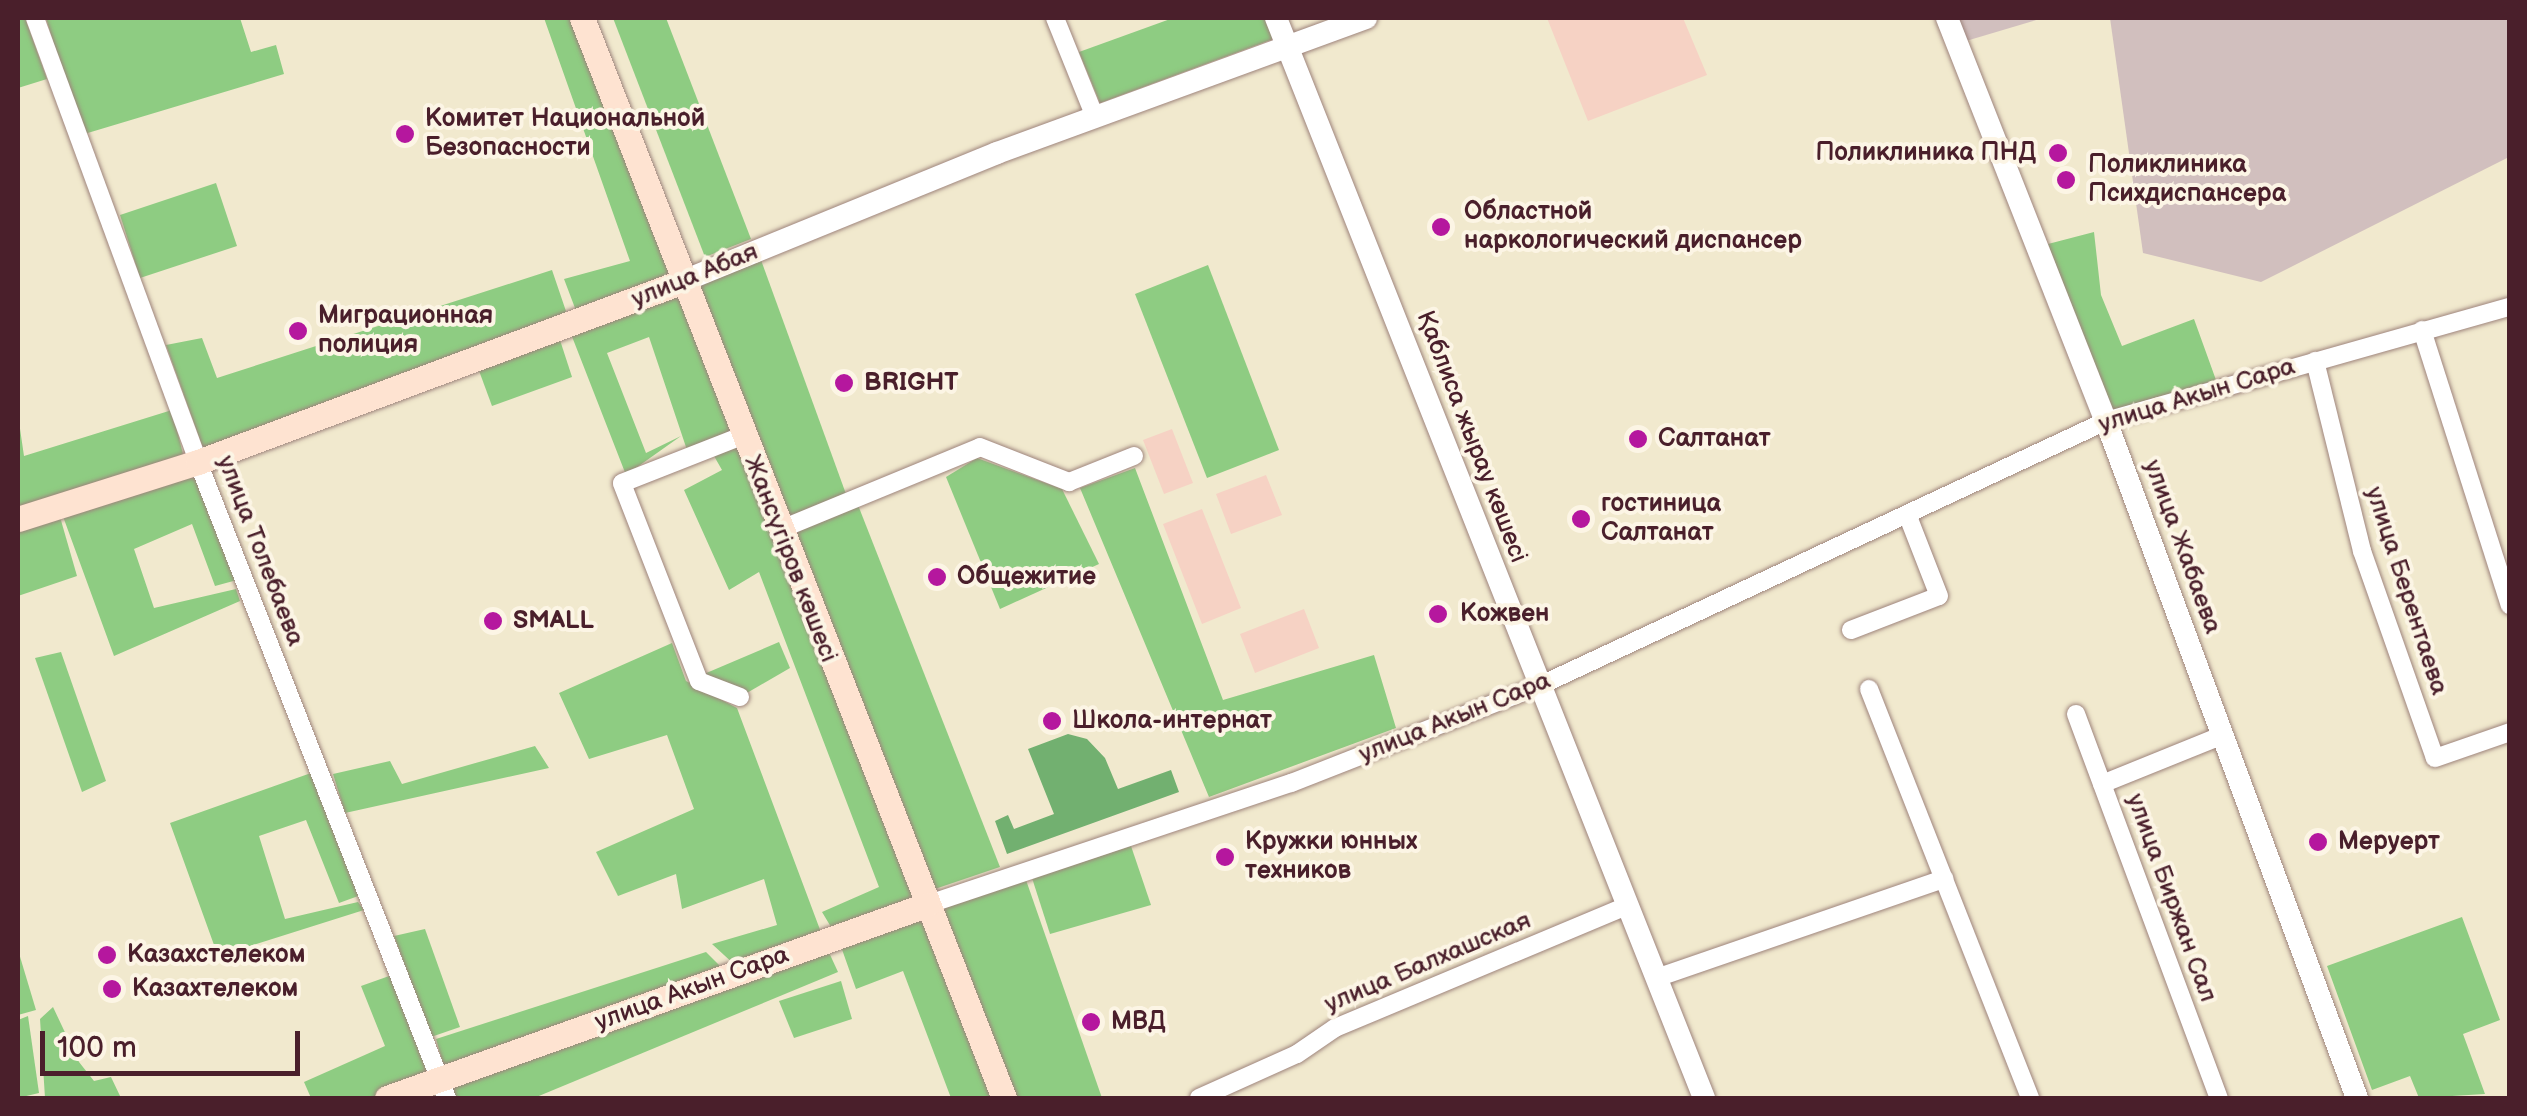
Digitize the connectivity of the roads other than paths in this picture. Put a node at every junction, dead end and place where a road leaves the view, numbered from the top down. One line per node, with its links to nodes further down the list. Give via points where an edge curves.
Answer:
1 (35, 18): 16 (street, улица Толебаева)
2 (582, 18): 9 (main road, Жансүгіров көшесі)
3 (1055, 18): 8 (street)
4 (1276, 18): 7 (street, Қаблиса жырау көшесі)
5 (1366, 18): 7 (street, улица Абая)
6 (1947, 18): 13 (street, улица Жабаева)
7 (1287, 46): 8 (street, улица Абая); 22 (street, Қаблиса жырау көшесі)
8 (1095, 117): 9 (street, улица Абая)
9 (682, 282): 14 (main road, Жансүгіров көшесі); 16 (main road, улица Абая)
10 (2510, 307): 11 (street, улица Акын Сара)
11 (2422, 330): 12 (street, улица Акын Сара); 20 (street)
12 (2315, 361): 13 (street, улица Акын Сара); 26 (street, улица Берентаева, via 2362,550 2435,758)
13 (2106, 420): 17 (street, улица Акын Сара); 27 (street, улица Жабаева)
14 (742, 436): 19 (main road, Жансүгіров көшесі); 24 (street, via 622,483 699,681)
15 (1134, 456): 19 (street, via 1069,482 980,447)
16 (198, 462): 18 (main road, улица Абая); 33 (street, улица Толебаева)
17 (1907, 514): 21 (street, via 1939,596); 22 (street, улица Акын Сара)
18 (18, 520)
19 (779, 530): 30 (main road, Жансүгіров көшесі)
20 (2510, 605)
21 (1852, 630)
22 (1539, 686): 30 (street, улица Акын Сара, via 1291,782); 31 (street, Қаблиса жырау көшесі)
23 (1869, 689): 29 (street)
24 (740, 697)
25 (2076, 714): 28 (street, улица Биржан Сал)
26 (2510, 732)
27 (2223, 736): 28 (street); 40 (street, улица Жабаева)
28 (2102, 784): 39 (street, улица Биржан Сал)
29 (1944, 879): 32 (street); 38 (street)
30 (926, 906): 33 (main road, улица Акын Сара); 36 (main road, Жансүгіров көшесі)
31 (1626, 906): 32 (street, Қаблиса жырау көшесі); 37 (street, улица Балхашская, via 1334,1028 1297,1054)
32 (1656, 978): 34 (street, Қаблиса жырау көшесі)
33 (444, 1089): 35 (main road, улица Акын Сара)
34 (1700, 1097)
35 (386, 1098)
36 (1004, 1098)
37 (1199, 1098)
38 (2030, 1098)
39 (2219, 1098)
40 (2357, 1098)

